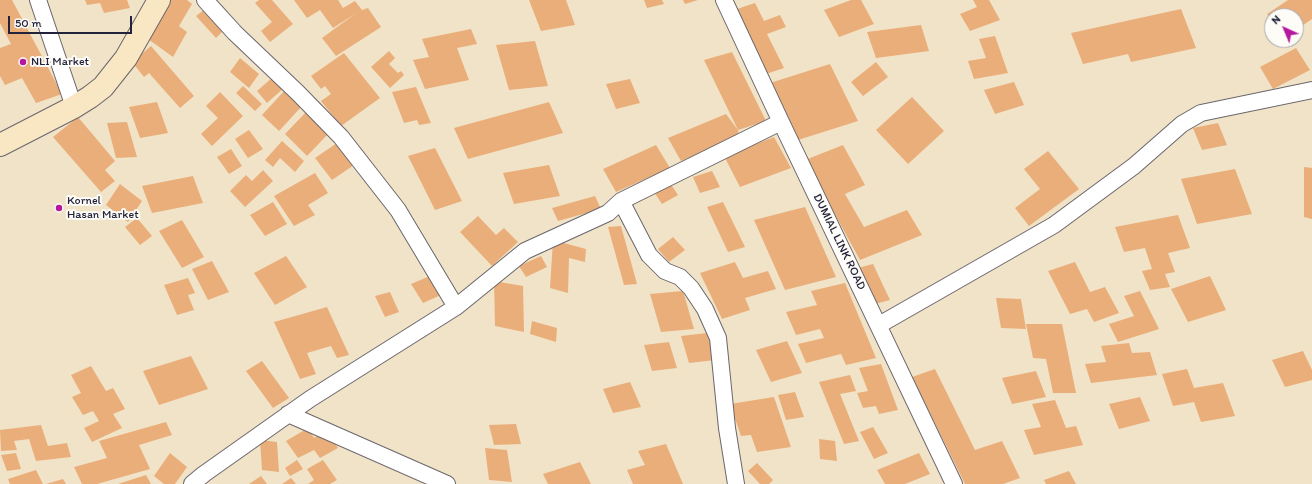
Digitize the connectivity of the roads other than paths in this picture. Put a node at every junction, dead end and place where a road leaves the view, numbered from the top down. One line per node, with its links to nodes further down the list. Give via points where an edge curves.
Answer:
1 (38, 0): 6 (street)
2 (159, 0): 6 (main road, via 126,58 112,76 103,87)
3 (205, 0): 10 (street, via 341,137 398,210)
4 (724, 0): 7 (street, DUMIAL LINK ROAD)
5 (1312, 90): 11 (street, via 1201,113 1182,124 1134,166 1054,225)
6 (74, 107): 8 (main road)
7 (781, 122): 9 (street); 11 (street, DUMIAL LINK ROAD)
8 (0, 145)
9 (621, 201): 10 (street, via 608,213 526,251); 15 (street, via 649,255 665,271 680,277 691,288 705,309 718,338 727,428)
10 (456, 307): 12 (street)
11 (879, 325): 16 (street, DUMIAL LINK ROAD)
12 (288, 414): 13 (street); 14 (street)
13 (192, 484)
14 (447, 484)
15 (736, 484)
16 (954, 484)

